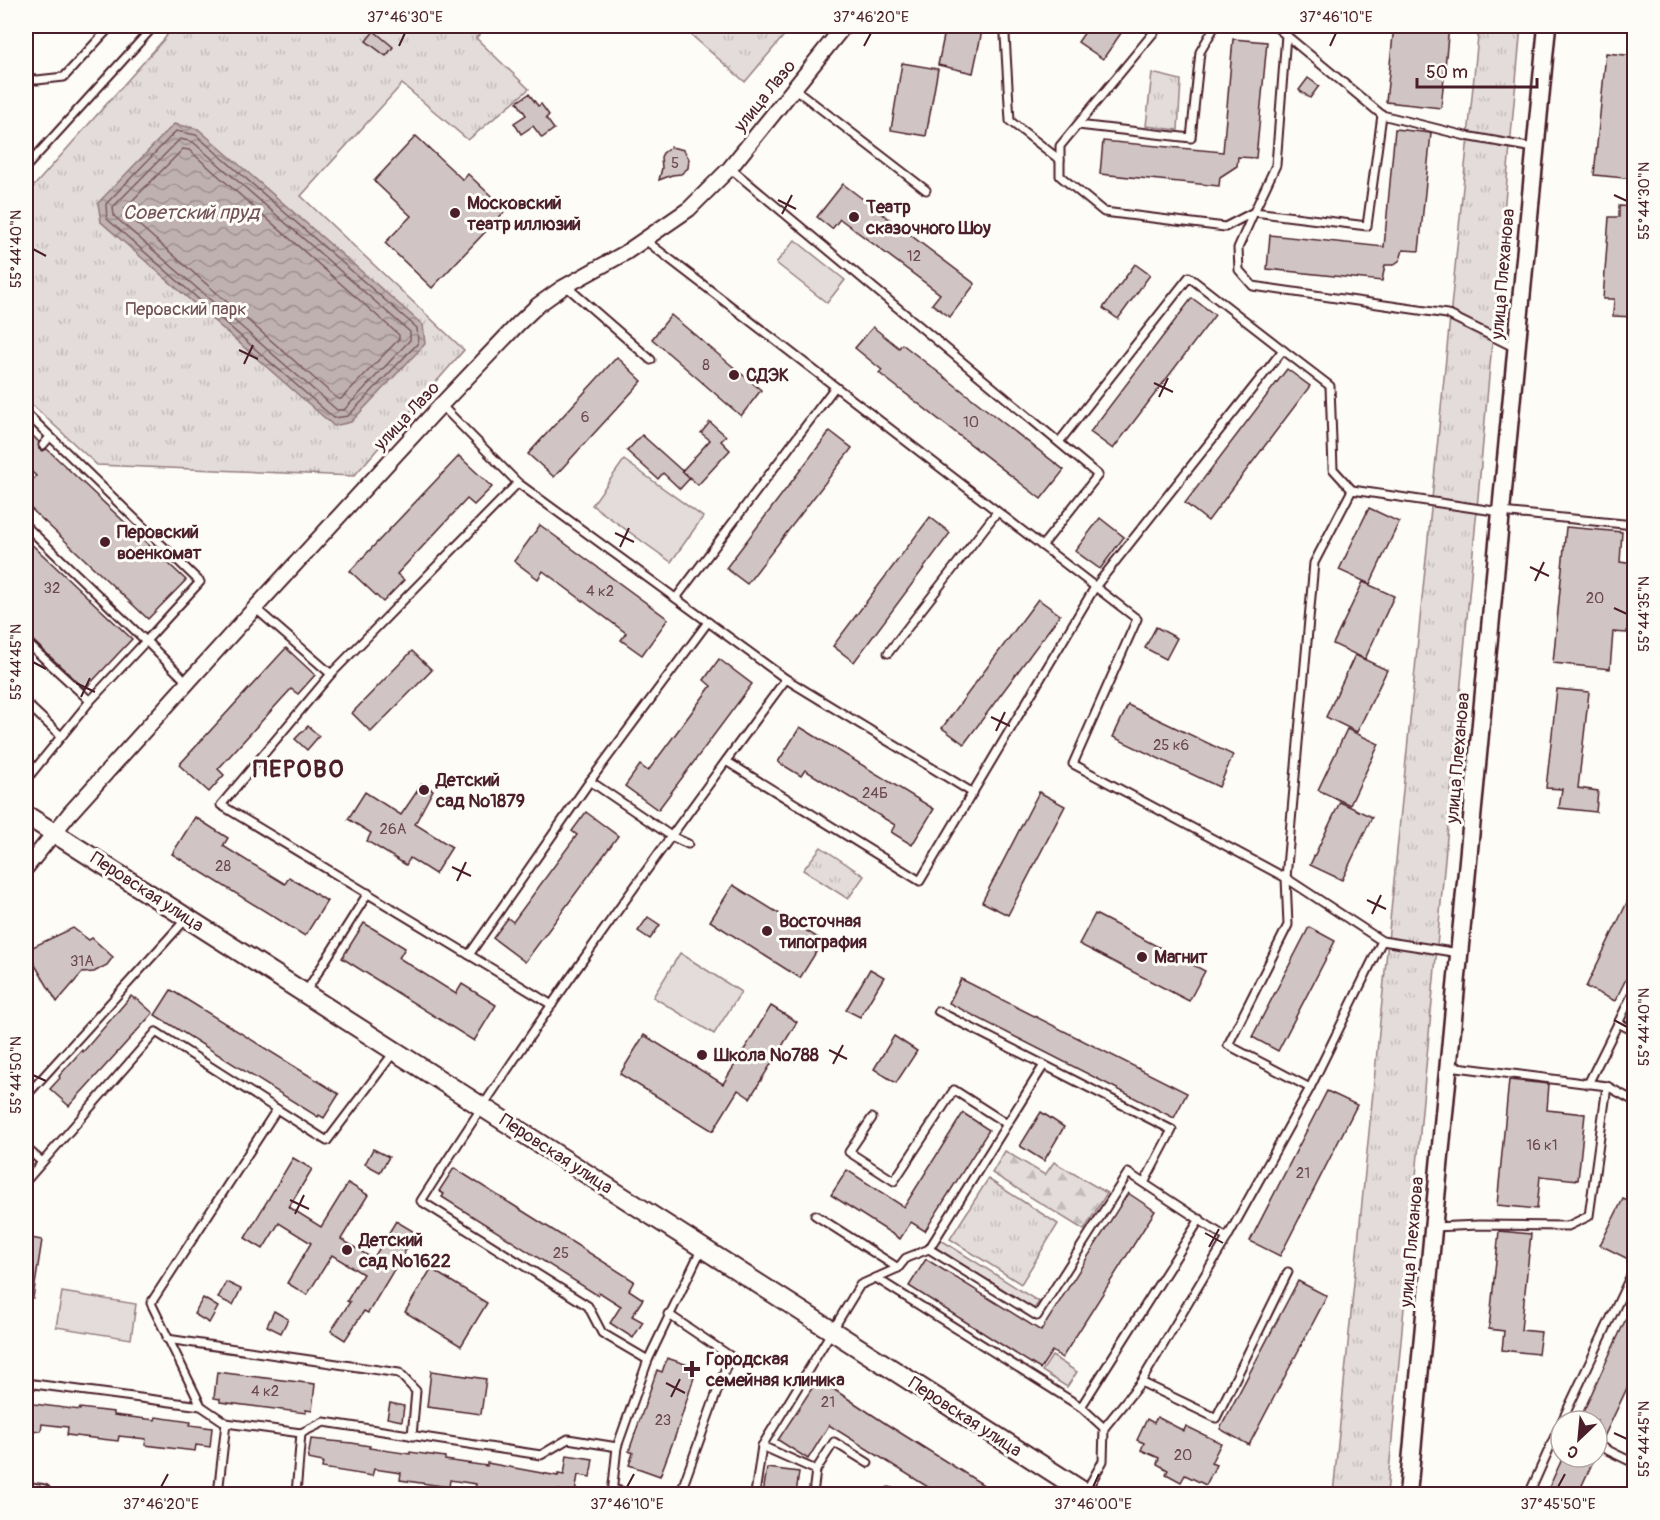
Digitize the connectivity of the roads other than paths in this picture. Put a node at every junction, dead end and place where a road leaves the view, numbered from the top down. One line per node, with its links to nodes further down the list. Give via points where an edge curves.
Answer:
1 (111, 26): 10 (lane, via 64,77)
2 (154, 26): 16 (lane)
3 (844, 26): 11 (street, улица Лазо)
4 (1011, 26): 15 (lane, via 1005,35 1010,122)
5 (1159, 26): 13 (lane)
6 (1215, 26): 13 (lane, via 1200,52 1191,138)
7 (1275, 26): 9 (lane)
8 (1547, 26): 14 (street, улица Плеханова)
9 (1286, 35): 12 (lane); 19 (lane, via 1276,165)
10 (26, 79)
11 (795, 89): 17 (street, улица Лазо); 18 (lane)
12 (1382, 116): 14 (lane); 19 (lane, via 1367,226)
13 (1078, 125): 15 (lane, via 1060,146)
14 (1534, 148): 22 (street, улица Плеханова)
15 (1060, 160): 19 (lane, via 1060,176 1104,212 1225,227)
16 (26, 167)
17 (730, 168): 20 (street, улица Лазо, via 689,209); 29 (lane)
18 (926, 190)
19 (1254, 212): 22 (lane, via 1238,248 1239,270 1253,286 1447,314)
20 (645, 240): 21 (street, улица Лазо); 25 (lane)
21 (566, 286): 24 (lane); 26 (street, улица Лазо, via 518,324)
22 (1516, 348): 34 (street, улица Плеханова)
23 (1282, 350): 29 (lane, via 1189,277); 32 (lane, via 1330,387 1333,469); 38 (lane)
24 (651, 360)
25 (835, 387): 33 (lane); 39 (lane)
26 (441, 405): 31 (lane); 40 (street, улица Лазо)
27 (26, 413): 28 (lane)
28 (50, 437): 30 (lane); 42 (lane, via 200,582)
29 (1059, 442): 37 (lane, via 1098,475)
30 (42, 446)
31 (518, 483): 39 (lane); 45 (lane)
32 (1352, 489): 34 (lane); 60 (lane, via 1314,563)
33 (997, 512): 37 (lane); 44 (lane)
34 (1501, 512): 35 (lane); 64 (street, улица Плеханова)
35 (1635, 525)
36 (26, 526): 42 (lane)
37 (1042, 546): 38 (lane)
38 (1095, 587): 54 (lane); 60 (lane, via 1137,619 1073,764)
39 (676, 598): 41 (lane)
40 (255, 608): 45 (lane); 47 (street, улица Лазо)
41 (708, 622): 46 (lane); 53 (lane)
42 (146, 641): 47 (lane); 48 (lane)
43 (26, 642): 48 (lane)
44 (888, 653)
45 (331, 674): 61 (lane, via 221,805)
46 (786, 679): 51 (lane); 54 (lane)
47 (188, 683): 56 (street, улица Лазо)
48 (90, 701): 50 (lane)
49 (26, 703): 50 (lane)
50 (60, 735): 52 (lane)
51 (726, 761): 54 (lane, via 920,881); 57 (lane)
52 (26, 780)
53 (590, 781): 57 (lane); 65 (lane)
54 (973, 793)
55 (26, 815): 56 (main road, Перовская улица)
56 (54, 833): 59 (street, улица Лазо); 62 (main road, Перовская улица)
57 (670, 837): 58 (lane); 68 (lane)
58 (688, 844)
59 (26, 868)
60 (1286, 878): 63 (lane); 77 (lane, via 1288,926 1228,1045)
61 (368, 893): 65 (lane); 67 (lane)
62 (187, 918): 67 (main road, Перовская улица); 78 (lane)
63 (1382, 941): 64 (lane); 77 (lane)
64 (1459, 953): 74 (street, улица Плеханова)
65 (469, 955): 68 (lane)
66 (1635, 991): 70 (lane)
67 (305, 993): 72 (main road, Перовская улица)
68 (552, 1005): 80 (lane)
69 (938, 1011): 73 (lane)
70 (1618, 1023): 71 (lane); 75 (lane)
71 (1635, 1031)
72 (395, 1051): 80 (main road, Перовская улица); 81 (lane, via 327,1141)
73 (1044, 1065): 83 (lane); 87 (lane, via 1172,1130)
74 (1449, 1066): 75 (lane); 90 (street, улица Плеханова)
75 (1588, 1084): 76 (lane)
76 (1606, 1086): 79 (lane); 90 (lane, via 1589,1216 1568,1226)
77 (1310, 1088): 91 (lane)
78 (26, 1096)
79 (1635, 1101)
80 (482, 1107): 92 (main road, Перовская улица); 101 (lane, via 421,1202 588,1306 602,1333)
81 (277, 1109): 85 (lane, via 156,1032); 100 (lane, via 151,1304)
82 (872, 1118): 83 (lane, via 849,1152 894,1181 954,1090)
83 (1007, 1124): 93 (lane)
84 (26, 1148): 85 (lane)
85 (42, 1162): 86 (lane)
86 (26, 1181)
87 (1144, 1184): 89 (lane); 93 (lane, via 1128,1173 1036,1316)
88 (815, 1215): 94 (lane)
89 (1200, 1219): 91 (lane); 105 (lane)
90 (1433, 1227): 128 (street, улица Плеханова)
91 (1227, 1238): 102 (lane)
92 (702, 1247): 98 (lane); 99 (main road, Перовская улица)
93 (929, 1249): 94 (lane, via 906,1258)
94 (898, 1268): 97 (lane)
95 (1635, 1269): 106 (lane)
96 (1288, 1272): 102 (lane, via 1216,1418)
97 (876, 1278): 99 (lane, via 860,1285); 105 (lane)
98 (668, 1314): 101 (lane); 124 (lane, via 730,1356)
99 (831, 1330): 111 (lane); 127 (main road, Перовская улица)
100 (167, 1339): 104 (lane); 110 (lane, via 399,1374 416,1391)
101 (648, 1360): 112 (lane)
102 (1141, 1382): 108 (lane)
103 (26, 1383): 104 (lane)
104 (201, 1406): 107 (lane)
105 (1081, 1407): 108 (lane)
106 (1569, 1409)
107 (226, 1423): 109 (lane); 121 (lane)
108 (1104, 1428): 127 (lane, via 1103,1461)
109 (301, 1433): 110 (lane, via 324,1422); 122 (lane)
110 (412, 1436): 112 (lane, via 541,1455 568,1439)
111 (762, 1446): 117 (lane); 125 (lane)
112 (617, 1447): 119 (lane)
113 (1609, 1450): 116 (lane)
114 (1549, 1451): 129 (lane)
115 (868, 1463): 117 (lane, via 834,1442)
116 (1635, 1463)
117 (816, 1470): 126 (lane)
118 (26, 1492): 120 (main road)
119 (612, 1492): 123 (lane)
120 (42, 1494)
121 (218, 1494)
122 (296, 1494)
123 (630, 1494)
124 (680, 1494)
125 (755, 1494)
126 (813, 1494)
127 (1086, 1494)
128 (1408, 1494)
129 (1529, 1494)

